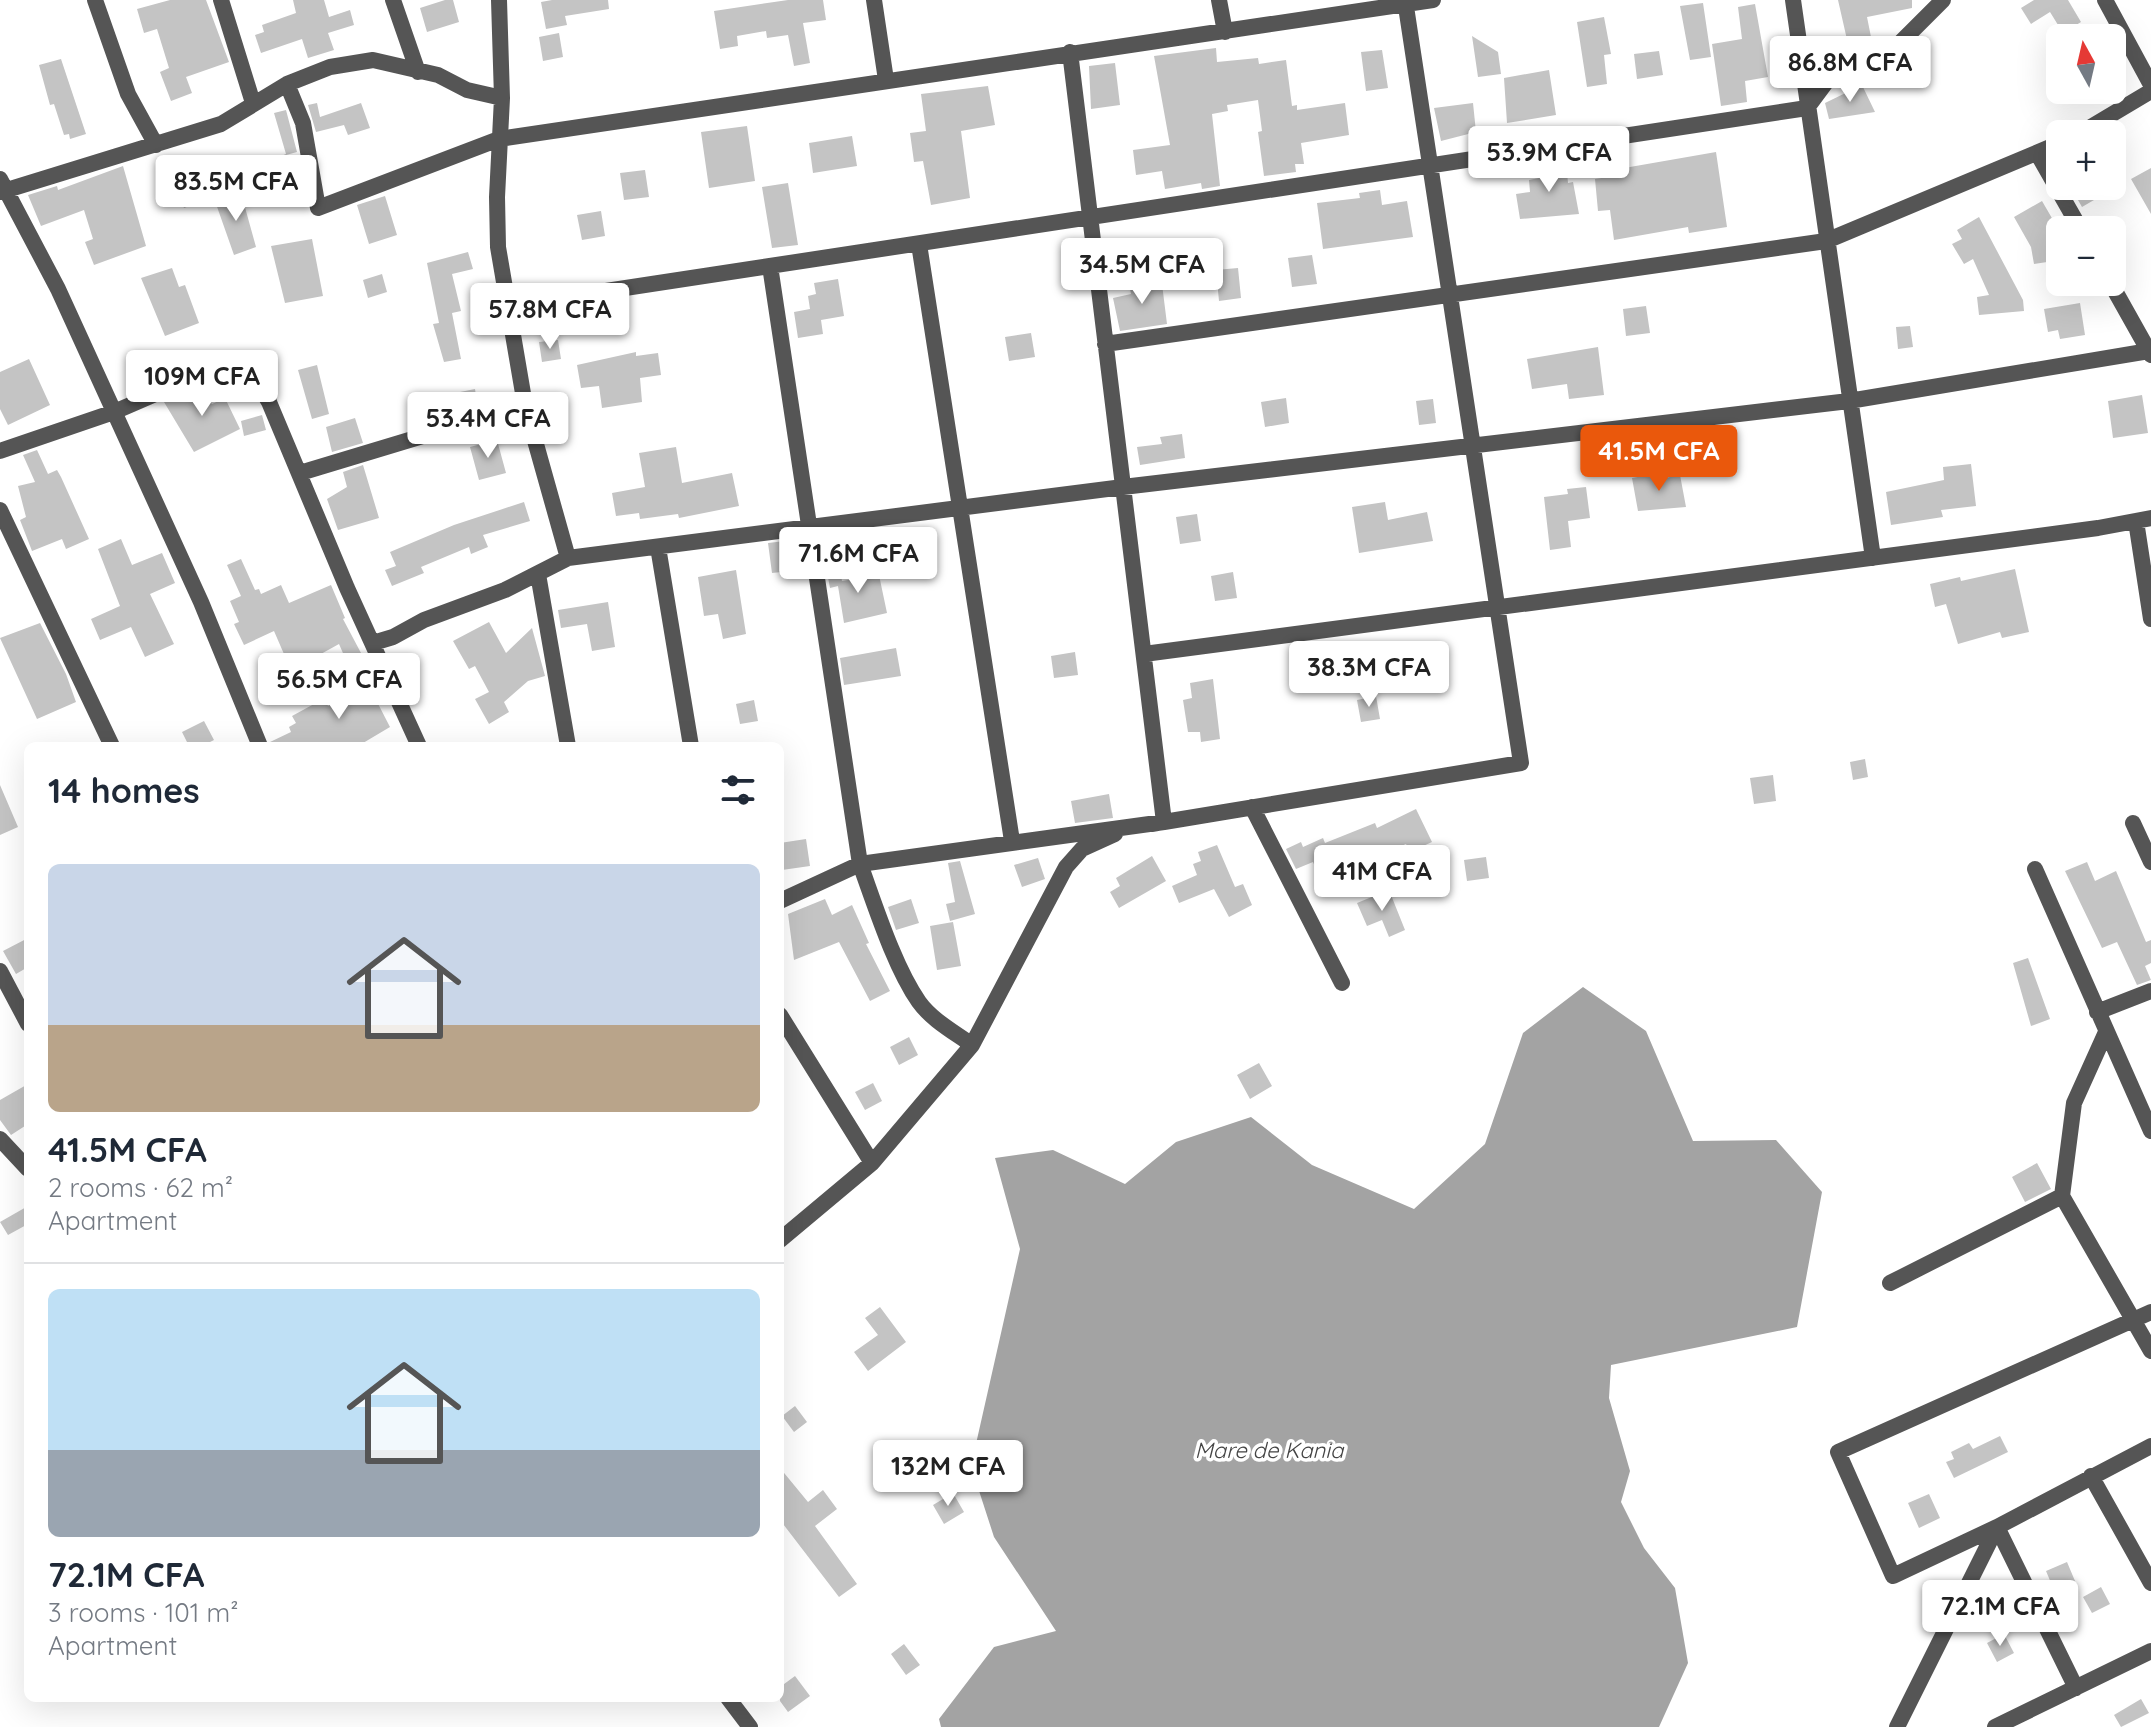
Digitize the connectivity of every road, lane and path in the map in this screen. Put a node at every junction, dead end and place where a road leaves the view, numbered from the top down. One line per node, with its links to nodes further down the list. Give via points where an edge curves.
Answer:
1 (95, 0): 23 (street, via 128,94)
2 (221, 0): 19 (street)
3 (393, 0): 14 (street)
4 (499, 0): 18 (street)
5 (874, 0): 15 (street)
6 (1219, 0): 12 (street)
7 (1433, 0): 11 (street)
8 (1793, 0): 20 (street)
9 (1943, 0): 20 (street, via 1894,49 1827,81)
10 (2105, 0): 17 (street)
11 (1405, 2): 12 (street); 26 (street)
12 (1225, 32): 13 (street)
13 (1070, 52): 15 (street); 29 (street)
14 (418, 72): 16 (street, via 373,60 330,67); 18 (street)
15 (886, 80): 22 (street)
16 (287, 84): 19 (street); 22 (street, via 303,123 318,208)
17 (2151, 88): 21 (street)
18 (502, 98): 22 (street)
19 (253, 103): 23 (street, via 221,124)
20 (1807, 108): 26 (street); 30 (street)
21 (2101, 120)
22 (499, 139): 35 (street, via 498,247)
23 (156, 145): 27 (street)
24 (2046, 149): 25 (street)
25 (2037, 153): 28 (street); 30 (street)
26 (1430, 165): 29 (street); 33 (street)
27 (2, 187): 40 (street, via 58,289)
28 (2073, 216)
29 (1090, 217): 31 (street); 36 (street)
30 (1826, 241): 33 (street); 38 (street)
31 (919, 244): 32 (street); 46 (street)
32 (770, 266): 35 (street); 48 (street)
33 (1449, 295): 36 (street); 41 (street)
34 (2118, 296): 37 (street)
35 (507, 306): 39 (street)
36 (1105, 344): 44 (street)
37 (2150, 353): 38 (street)
38 (1849, 401): 41 (street); 51 (street)
39 (525, 405): 43 (street); 50 (street)
40 (114, 412): 42 (street); 43 (street, via 220,366 242,364 254,373); 58 (street)
41 (1472, 448): 44 (street); 53 (street)
42 (0, 451)
43 (300, 473): 55 (street)
44 (1123, 487): 46 (street); 56 (street)
45 (0, 510): 57 (street)
46 (961, 510): 48 (street); 65 (street)
47 (2144, 520): 51 (street); 54 (street)
48 (810, 529): 49 (street); 67 (street)
49 (658, 547): 50 (street); 61 (street)
50 (568, 558): 52 (street)
51 (1873, 558): 53 (street)
52 (538, 574): 55 (street); 60 (street)
53 (1497, 608): 56 (street); 62 (street, via 1521,763)
54 (2151, 619)
55 (373, 643): 59 (street)
56 (1144, 654): 63 (street)
57 (110, 742)
58 (258, 742)
59 (417, 742)
60 (567, 742)
61 (690, 742)
62 (1252, 807): 63 (street); 71 (street)
63 (1164, 822): 65 (street); 77 (street, via 1110,835 1074,856)
64 (2133, 823): 66 (street)
65 (1012, 841): 67 (street)
66 (2151, 862)
67 (860, 864): 69 (street); 77 (street, via 919,1002)
68 (2035, 869): 73 (street)
69 (784, 899)
70 (0, 971): 74 (street)
71 (1342, 983)
72 (2151, 991): 73 (street)
73 (2097, 1012): 76 (street)
74 (24, 1016)
75 (784, 1021): 80 (street)
76 (2106, 1032): 78 (street); 82 (street, via 2074,1103)
77 (972, 1045): 80 (street)
78 (2151, 1131)
79 (0, 1139): 81 (street)
80 (872, 1163): 83 (street)
81 (24, 1165)
82 (2062, 1196): 84 (street); 86 (street)
83 (784, 1237)
84 (1890, 1283)
85 (2151, 1312): 86 (street)
86 (2134, 1320): 87 (street); 90 (street, via 1838,1452 1893,1576)
87 (2151, 1351)
88 (2151, 1446): 89 (street)
89 (2091, 1476): 90 (street); 91 (street)
90 (1997, 1527): 93 (street); 96 (street)
91 (2151, 1583)
92 (2151, 1651): 93 (street)
93 (2076, 1688): 97 (street)
94 (731, 1702): 95 (street)
95 (750, 1727)
96 (1897, 1727)
97 (1995, 1727)

